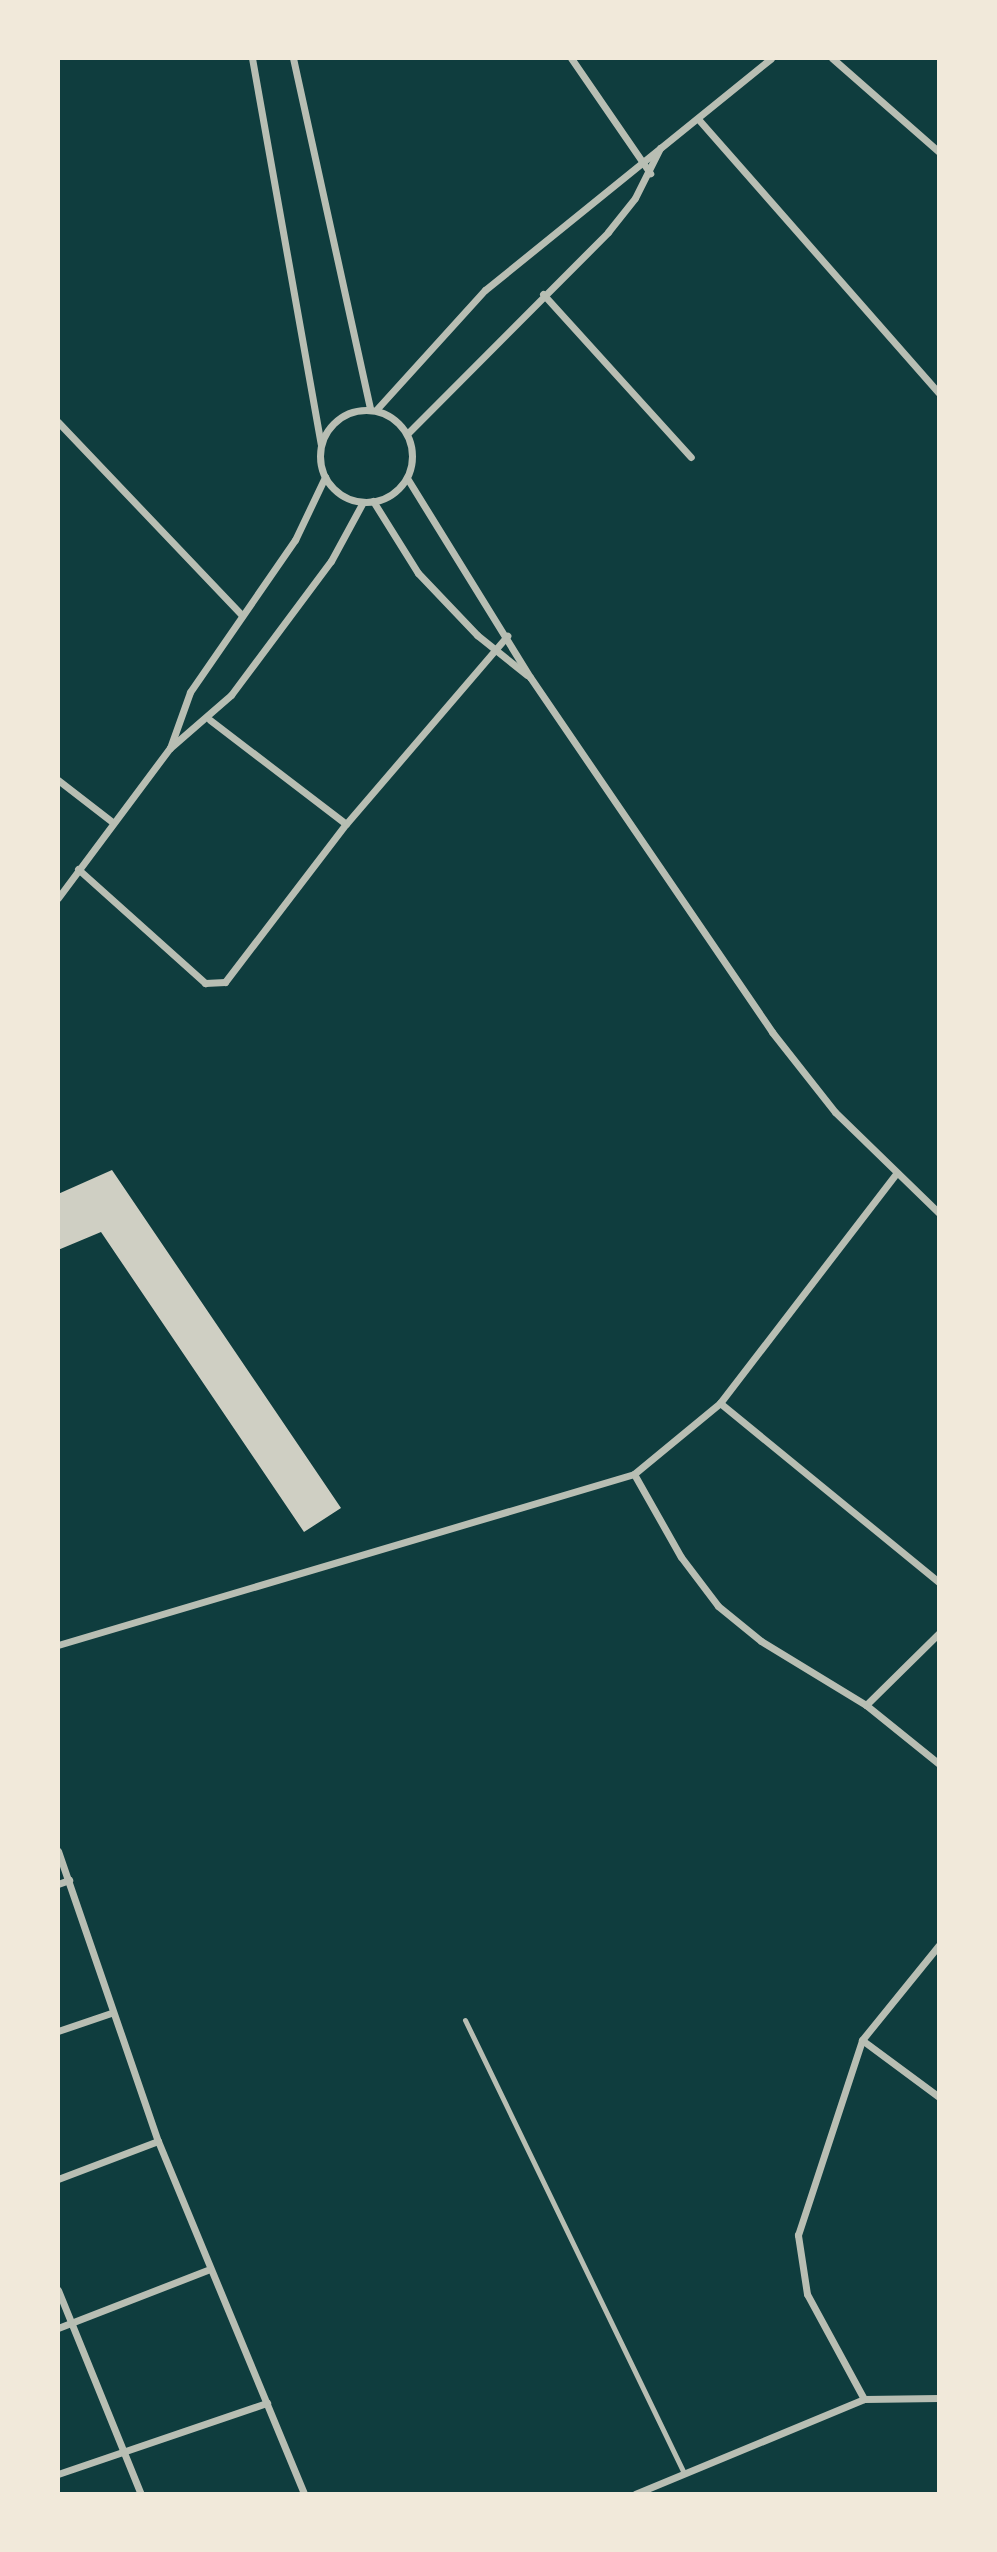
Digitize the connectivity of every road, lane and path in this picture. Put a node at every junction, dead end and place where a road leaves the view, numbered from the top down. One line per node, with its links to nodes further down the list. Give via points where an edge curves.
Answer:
1 (253, 58): 16 (street)
2 (293, 58): 13 (street)
3 (571, 58): 9 (street)
4 (771, 58): 6 (street)
5 (832, 58): 8 (street)
6 (699, 120): 7 (street); 12 (street)
7 (660, 148): 9 (street); 10 (street)
8 (939, 152)
9 (642, 162): 10 (street); 13 (street, via 485,290)
10 (650, 173): 11 (street, via 608,232)
11 (543, 294): 15 (street); 17 (street)
12 (939, 393)
13 (373, 410): 15 (street); 16 (street, via 349,413)
14 (58, 422): 22 (street)
15 (407, 434): 19 (street, via 412,455)
16 (321, 444): 18 (street)
17 (691, 457)
18 (325, 477): 21 (street, via 348,498); 22 (street, via 295,540)
19 (407, 478): 20 (street); 23 (street)
20 (373, 501): 21 (street); 24 (street, via 418,573)
21 (363, 502): 26 (street, via 331,561)
22 (242, 615): 27 (street, via 190,692)
23 (507, 636): 24 (street); 25 (street)
24 (495, 649): 25 (street); 30 (street)
25 (530, 677): 33 (street, via 772,1032)
26 (210, 720): 27 (street); 30 (street)
27 (170, 748): 29 (street)
28 (58, 780): 29 (street)
29 (111, 821): 31 (street)
30 (346, 824): 31 (street, via 236,975 215,985)
31 (78, 869): 32 (street)
32 (58, 898)
33 (895, 1175): 34 (street); 35 (street)
34 (939, 1213)
35 (720, 1403): 36 (street); 37 (street)
36 (634, 1474): 39 (street); 40 (street, via 681,1557 718,1606 761,1642)
37 (939, 1582)
38 (939, 1633): 40 (street)
39 (58, 1645)
40 (866, 1705): 41 (street)
41 (939, 1764)
42 (58, 1851): 43 (street)
43 (69, 1880): 44 (street); 46 (street)
44 (58, 1884)
45 (939, 1945): 49 (street)
46 (111, 2012): 48 (street); 51 (street)
47 (465, 2020): 61 (lane)
48 (58, 2031)
49 (862, 2040): 50 (street); 58 (street, via 798,2235 807,2294)
50 (939, 2097)
51 (158, 2141): 52 (street); 53 (street)
52 (58, 2179)
53 (210, 2269): 55 (street); 59 (street)
54 (58, 2290): 55 (street)
55 (71, 2324): 56 (street); 60 (street)
56 (58, 2328)
57 (939, 2398): 58 (street)
58 (864, 2399): 61 (street)
59 (267, 2403): 60 (street); 64 (street)
60 (123, 2451): 62 (street); 63 (street)
61 (684, 2473): 65 (street)
62 (58, 2474)
63 (141, 2494)
64 (304, 2494)
65 (635, 2494)

